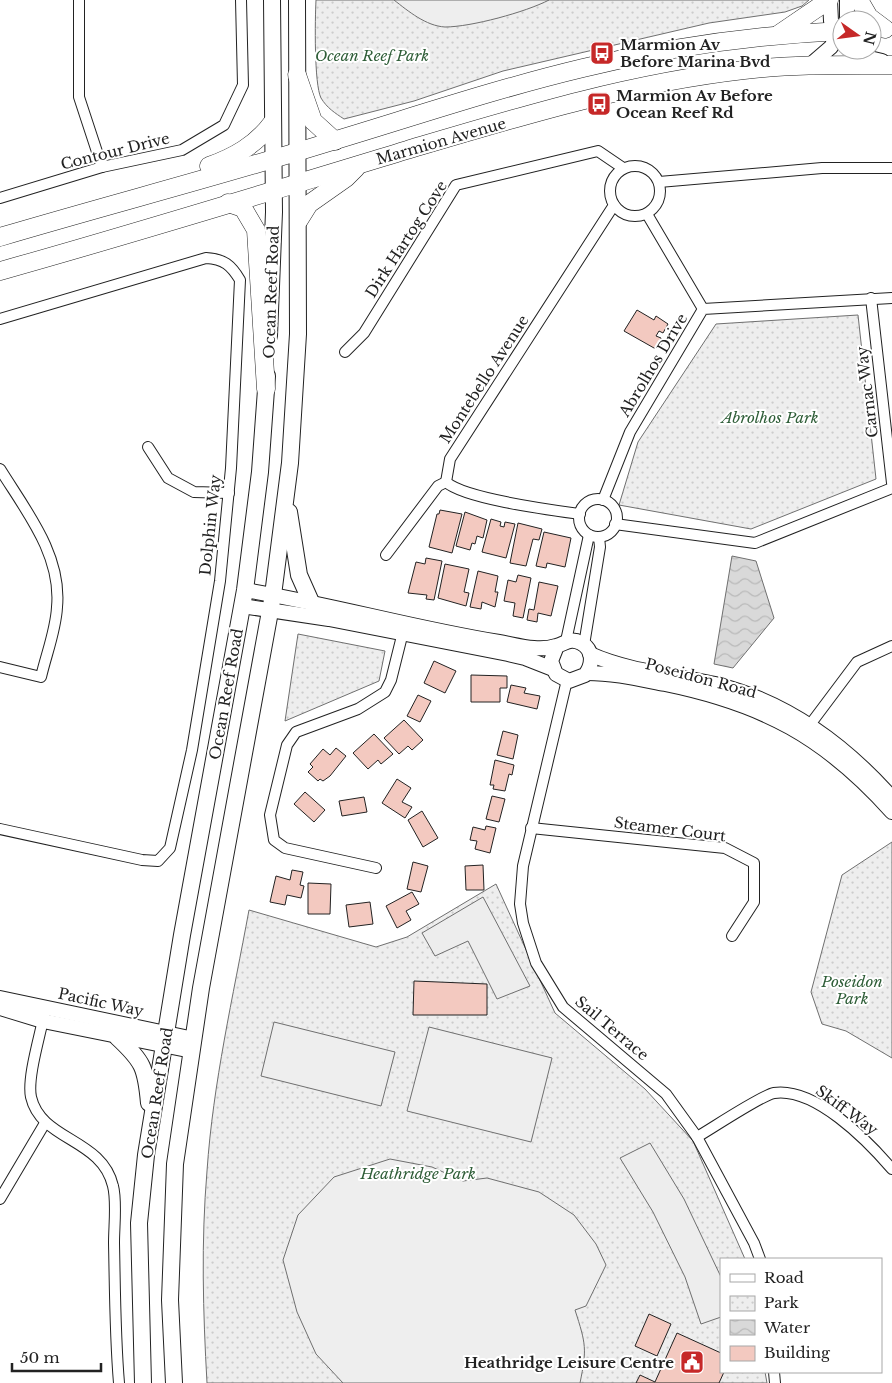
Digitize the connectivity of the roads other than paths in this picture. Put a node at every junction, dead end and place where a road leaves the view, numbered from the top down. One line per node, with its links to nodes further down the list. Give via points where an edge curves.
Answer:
1 (78, 0): 21 (street, via 79,97)
2 (242, 0): 21 (street, Contour Drive, via 243,85 224,125 182,150)
3 (272, 0): 16 (main road, Ocean Reef Road)
4 (297, 0): 15 (main road, Ocean Reef Road)
5 (829, 0): 7 (street); 10 (highway)
6 (859, 0): 8 (highway, via 869,17)
7 (832, 23)
8 (883, 29)
9 (832, 30): 10 (highway, Marmion Avenue)
10 (778, 34): 17 (highway, Marmion Avenue, via 698,45 582,68)
11 (832, 45): 14 (street)
12 (876, 60): 13 (street)
13 (892, 64): 14 (highway, Marmion Avenue)
14 (809, 66): 20 (highway, Marmion Avenue, via 735,71 599,96)
15 (297, 75): 17 (highway, via 313,121); 18 (main road, Ocean Reef Road)
16 (272, 123): 19 (main road, Ocean Reef Road); 30 (highway, via 262,136 234,156 196,170 118,190)
17 (335, 141): 18 (highway, Marmion Avenue)
18 (299, 152): 19 (highway, Marmion Avenue); 25 (main road, Ocean Reef Road)
19 (273, 158): 26 (main road, Ocean Reef Road); 30 (highway, Marmion Avenue)
20 (360, 164): 25 (highway, Marmion Avenue); 32 (highway, via 310,204)
21 (102, 167): 27 (street, Contour Drive)
22 (623, 168): 24 (street, via 640,166 648,169); 29 (street, via 610,188); 39 (street, Dirk Hartog Cove, via 598,151 456,185 364,333)
23 (892, 168): 24 (street, via 822,168)
24 (659, 182): 31 (street, via 660,199)
25 (298, 183): 26 (highway, Marmion Avenue); 32 (main road, Ocean Reef Road)
26 (274, 191): 28 (highway, Marmion Avenue); 40 (main road, Ocean Reef Road)
27 (0, 198)
28 (228, 203): 34 (highway, Marmion Avenue); 40 (highway, via 243,208 256,230)
29 (614, 205): 31 (street, via 630,216); 43 (street, Montebello Avenue, via 450,459)
30 (88, 211): 33 (highway, Marmion Avenue)
31 (647, 214): 37 (street)
32 (299, 220): 47 (main road, Ocean Reef Road, via 298,334)
33 (0, 237)
34 (0, 272)
35 (871, 298): 36 (street, Abrolhos Drive); 37 (street, Abrolhos Drive); 44 (street, Carnac Way)
36 (892, 298)
37 (703, 309): 48 (street, Abrolhos Drive, via 630,432)
38 (0, 319): 46 (street, Dolphin Way, via 206,258 220,259 233,268 240,280)
39 (345, 352)
40 (266, 389): 55 (main road, Ocean Reef Road, via 260,472)
41 (148, 447): 46 (street, via 168,478 194,492)
42 (0, 469): 62 (street, via 44,541 55,568 57,608 41,677)
43 (446, 482): 49 (street, via 476,494); 53 (street, via 438,486)
44 (892, 483)
45 (892, 488): 50 (street, via 755,543)
46 (229, 493): 70 (street, Dolphin Way, via 220,581 195,731 170,848 158,861 142,860)
47 (286, 500): 54 (main road, Ocean Reef Road); 56 (main road, via 299,575)
48 (603, 500): 49 (street, via 588,502); 50 (street, via 614,510)
49 (580, 514): 51 (street, via 580,525)
50 (615, 524): 52 (street, via 610,532)
51 (589, 535): 52 (street); 59 (street)
52 (599, 537): 61 (street)
53 (386, 555)
54 (274, 595): 55 (street); 56 (street); 57 (main road, Ocean Reef Road)
55 (243, 598): 57 (street); 77 (main road, Ocean Reef Road)
56 (311, 602): 58 (street)
57 (271, 611): 58 (street); 78 (main road, Ocean Reef Road)
58 (404, 629): 59 (street, via 526,647); 63 (street, via 525,658); 71 (street, via 385,692 358,709 296,732 286,745 270,815 274,840 285,848)
59 (562, 644): 61 (street, via 577,641); 63 (street, via 552,657)
60 (892, 646): 66 (street, via 856,662)
61 (587, 650): 64 (street, via 591,664); 66 (street, Poseidon Road, via 610,662 736,691 770,704)
62 (0, 667)
63 (553, 669): 65 (street)
64 (587, 673): 65 (street, via 578,680); 66 (street, Poseidon Road, via 618,674 708,694)
65 (567, 680): 69 (street, Sail Terrace)
66 (807, 729): 67 (street, Poseidon Road, via 853,758); 68 (street, Poseidon Road)
67 (892, 798)
68 (892, 812)
69 (531, 828): 72 (street, Steamer Court, via 725,848 754,863 754,902); 81 (street, Sail Terrace, via 520,904 536,963 563,1007 666,1094)
70 (0, 830)
71 (376, 868)
72 (732, 936)
73 (0, 998): 75 (street, Pacific Way)
74 (0, 1008): 75 (street, Pacific Way)
75 (44, 1014): 76 (street, Pacific Way); 77 (street, Pacific Way); 79 (street, via 33,1067 31,1096 36,1113)
76 (117, 1038): 77 (street, Pacific Way); 80 (main road, via 140,1061 147,1084)
77 (166, 1039): 78 (street, Pacific Way); 80 (main road, Ocean Reef Road)
78 (193, 1045): 87 (main road, Ocean Reef Road, via 175,1164 170,1300)
79 (46, 1124): 83 (street); 85 (street, via 101,1160 114,1186)
80 (150, 1128): 86 (main road, Ocean Reef Road, via 139,1223)
81 (697, 1137): 82 (street, Skiff Way, via 772,1094 797,1094 817,1103 870,1144); 84 (street, Sail Terrace)
82 (892, 1169)
83 (0, 1198)
84 (760, 1258)
85 (119, 1383)
86 (143, 1383)
87 (174, 1383)

